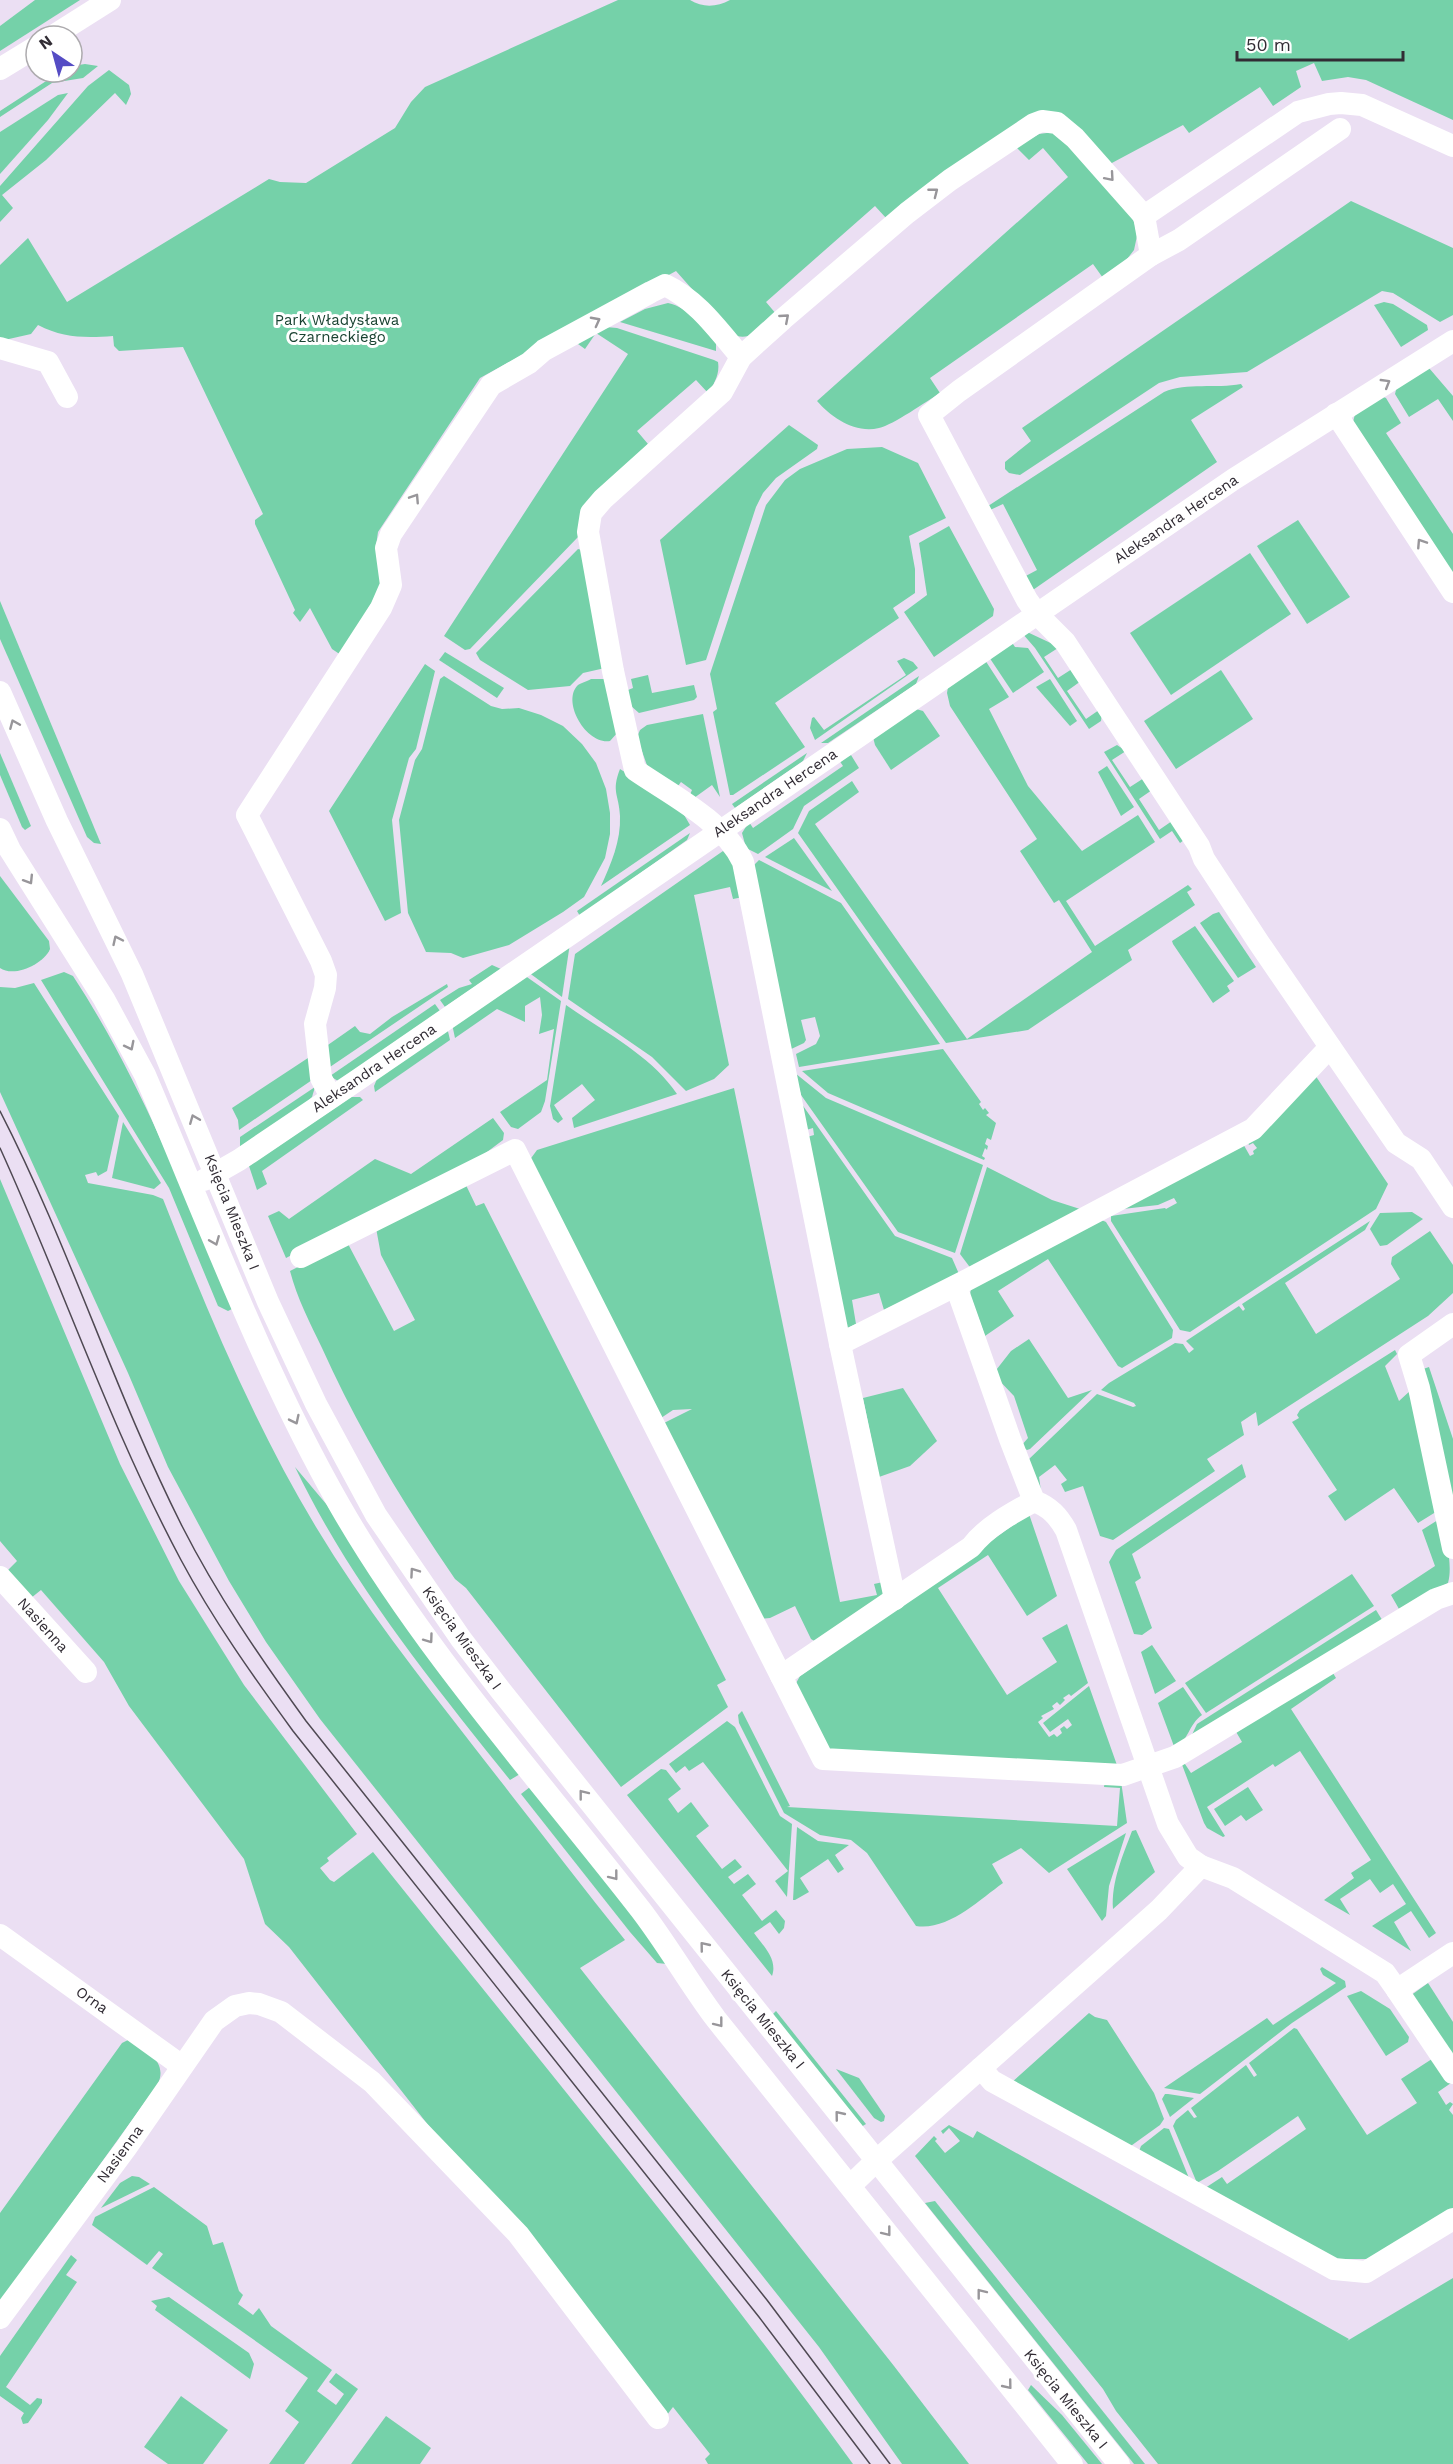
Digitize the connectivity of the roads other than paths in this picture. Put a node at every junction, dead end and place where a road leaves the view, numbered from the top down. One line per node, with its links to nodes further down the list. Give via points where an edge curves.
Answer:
1 (110, 0): 2 (street)
2 (72, 24)
3 (24, 54): 4 (street)
4 (0, 69)
5 (1340, 129): 8 (street, via 1179,240)
6 (1453, 146): 7 (street, via 1362,105 1329,104 1298,112)
7 (1144, 216): 8 (street); 11 (street, one-way to 7, via 907,213 1034,124 1057,123 1068,131)
8 (1151, 255): 15 (street, via 929,415)
9 (1453, 341): 13 (street, Aleksandra Hercena, one-way to 9)
10 (0, 348): 12 (street, via 48,362)
11 (741, 357): 18 (street, via 722,392 603,499 591,513 588,532 635,770); 20 (street, one-way to 11, via 321,1078 315,1024 326,975 247,815 381,608 392,585 386,548 391,534 491,385 582,328 665,285 693,303)
12 (67, 397)
13 (1336, 414): 14 (street, one-way to 13); 15 (street, Aleksandra Hercena)
14 (1453, 592)
15 (1036, 614): 18 (street, Aleksandra Hercena); 19 (street, via 1065,642)
16 (0, 692): 21 (street, Księcia Mieszka I, one-way to 16, via 132,974 57,821)
17 (0, 829): 22 (street, Księcia Mieszka I, one-way to 22, via 126,1037)
18 (719, 831): 20 (street, Aleksandra Hercena); 27 (street, via 743,862)
19 (1330, 1047): 23 (street, via 1396,1143 1421,1159); 25 (street, via 1253,1129)
20 (331, 1097): 21 (street, Aleksandra Hercena)
21 (215, 1174): 22 (street, Aleksandra Hercena); 43 (street, Księcia Mieszka I, one-way to 21, via 501,1691 408,1563 356,1481 316,1404)
22 (193, 1187): 44 (street, Księcia Mieszka I, one-way to 44, via 283,1396 341,1509 369,1553 458,1678 663,1939 716,2019)
23 (1453, 1207)
24 (301, 1257): 34 (street, via 515,1150)
25 (956, 1286): 27 (street); 28 (street)
26 (1453, 1324): 29 (street, via 1408,1355 1419,1388)
27 (840, 1344): 32 (street)
28 (1034, 1501): 32 (street); 35 (street, via 1050,1508 1066,1530)
29 (1453, 1548)
30 (0, 1577): 33 (street, Nasienna)
31 (1453, 1593): 35 (street, via 1436,1599 1175,1757)
32 (895, 1599): 34 (street)
33 (86, 1672)
34 (781, 1676): 35 (street, via 823,1759 1123,1775)
35 (1149, 1766): 36 (street, via 1168,1824 1188,1857)
36 (1200, 1866): 39 (street, via 1233,1878 1385,1973); 41 (street, via 1159,1910)
37 (0, 1935): 40 (street, Orna)
38 (1453, 1953): 39 (street)
39 (1397, 1990): 42 (street)
40 (182, 2066): 46 (street, Nasienna); 47 (street, Nasienna, via 221,2014 235,2006 249,2002 281,2012 372,2082 518,2234)
41 (981, 2068): 43 (street); 45 (street, via 992,2081 1334,2269 1366,2272)
42 (1453, 2073)
43 (876, 2161): 44 (street); 49 (street, Księcia Mieszka I, one-way to 43)
44 (850, 2186): 48 (street, Księcia Mieszka I, one-way to 48)
45 (1453, 2219)
46 (0, 2318)
47 (658, 2418)
48 (1072, 2464)
49 (1119, 2464)

